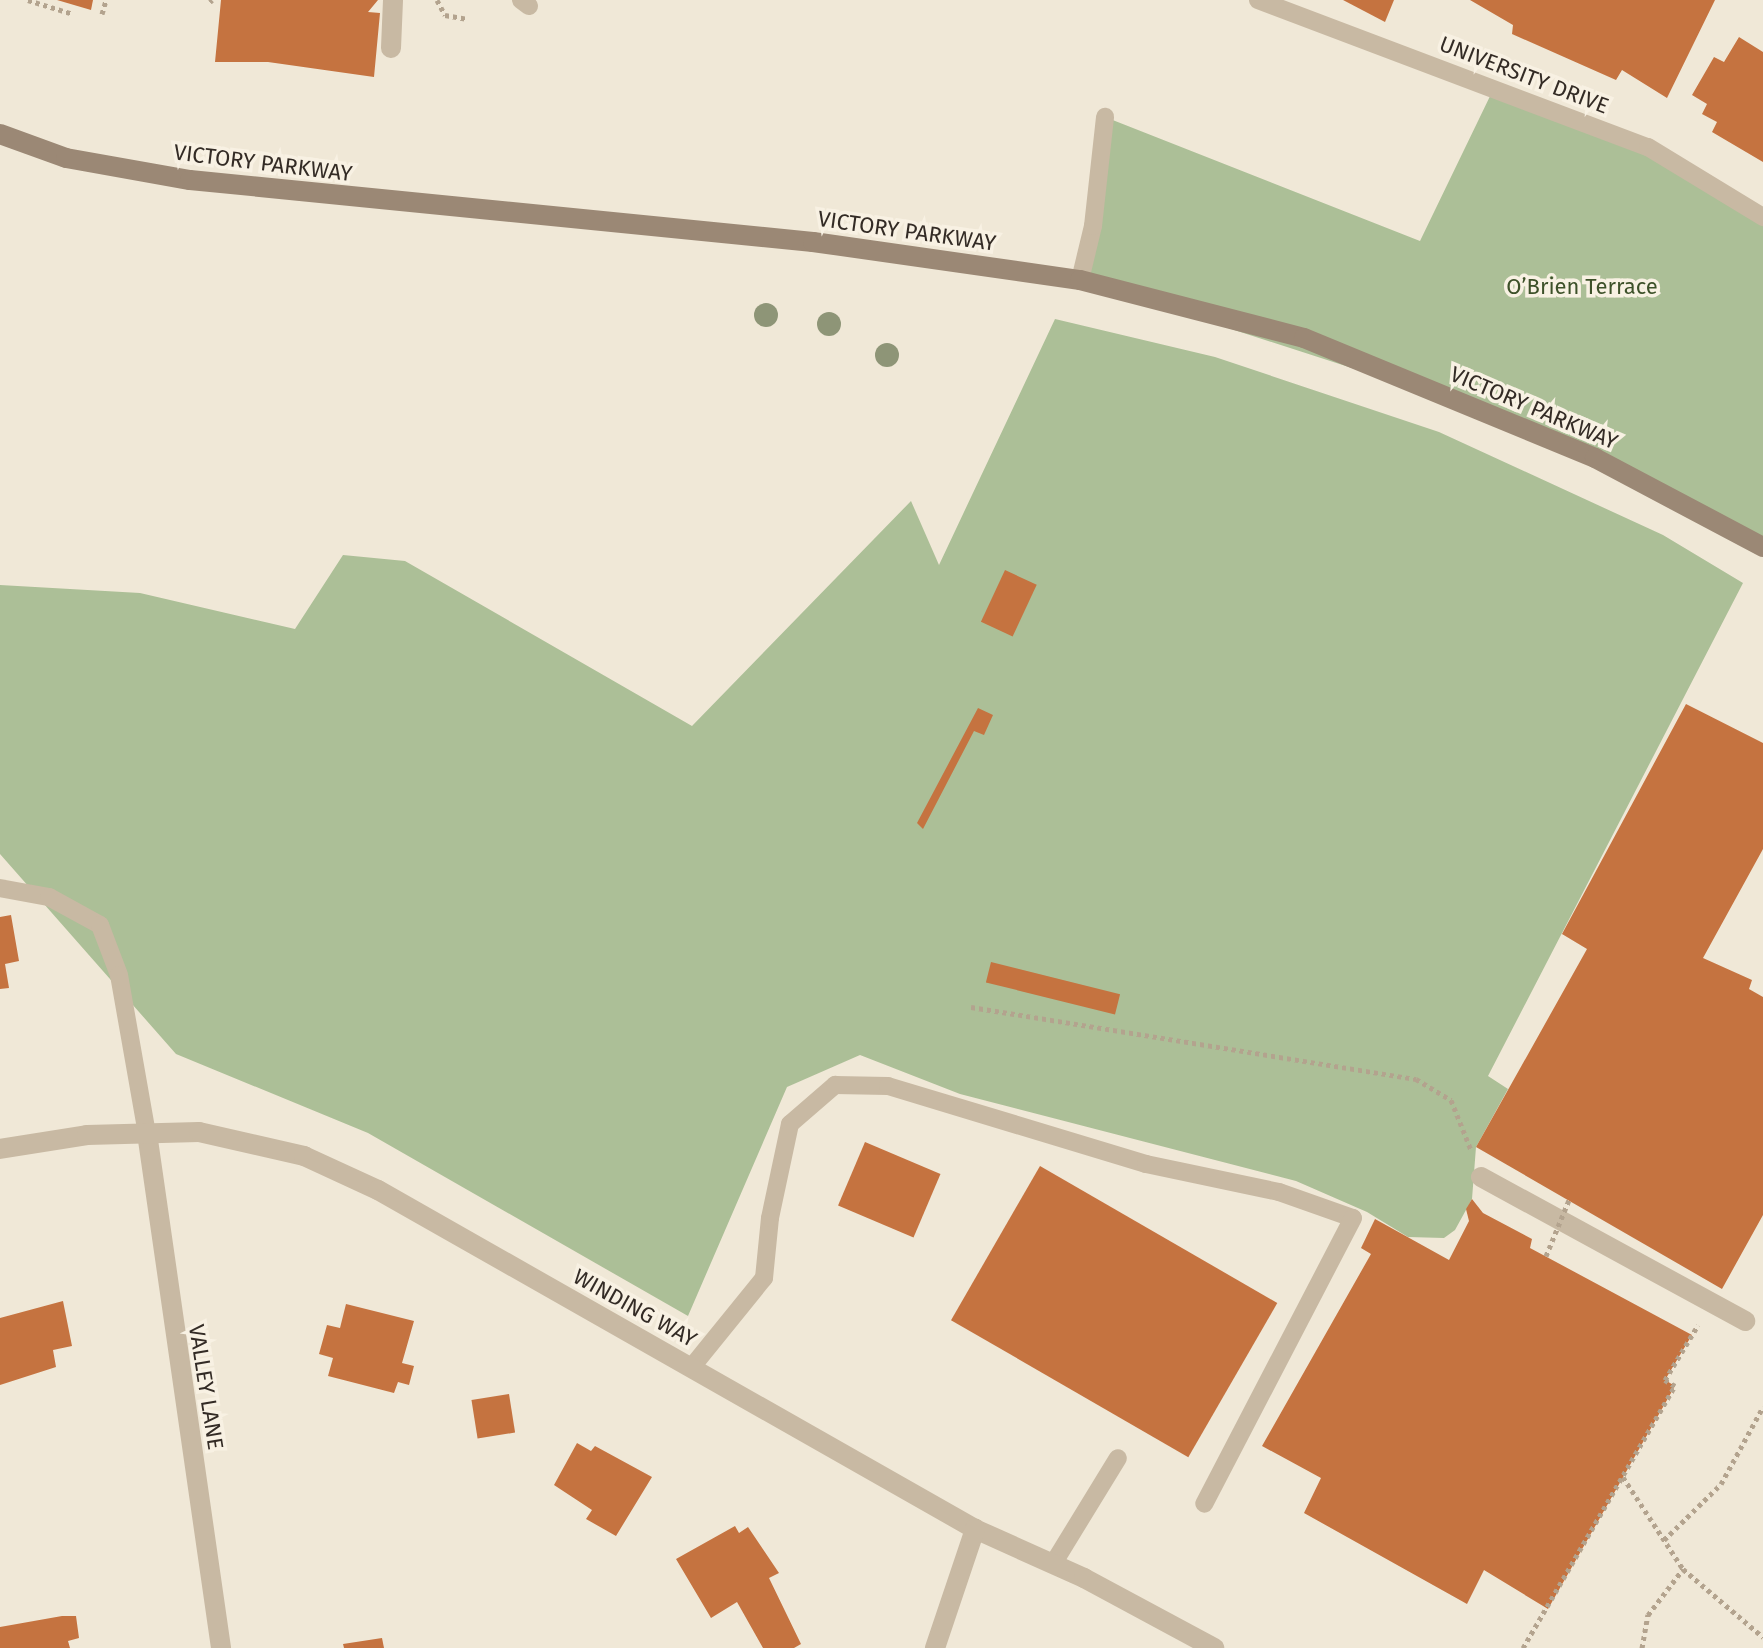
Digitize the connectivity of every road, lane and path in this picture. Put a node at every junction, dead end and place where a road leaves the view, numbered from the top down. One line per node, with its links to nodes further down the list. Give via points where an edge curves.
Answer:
1 (28, 0): 6 (path)
2 (106, 0): 7 (path)
3 (393, 0): 9 (street)
4 (437, 0): 8 (path, via 445,15)
5 (1258, 0): 12 (lane, UNIVERSITY DRIVE, via 1648,147)
6 (73, 14)
7 (102, 14)
8 (468, 19)
9 (391, 48)
10 (1105, 117): 13 (lane, via 1093,226)
11 (0, 134): 13 (street, VICTORY PARKWAY, via 66,158 190,180 813,242)
12 (1763, 217)
13 (1080, 280): 14 (street, VICTORY PARKWAY, via 1304,338 1595,458)
14 (1763, 547)
15 (0, 888): 17 (lane, via 49,897 100,925 119,975)
16 (971, 1007): 19 (path, via 1416,1079 1451,1100)
17 (147, 1133): 18 (street, WINDING WAY, via 87,1135); 24 (street, WINDING WAY, via 199,1132 304,1156 378,1190); 34 (street, VALLEY LANE)
18 (0, 1149)
19 (1481, 1177): 22 (street)
20 (1569, 1200): 21 (path, bridge)
21 (1546, 1256)
22 (1745, 1321)
23 (1692, 1335): 27 (path, via 1665,1380 1675,1386)
24 (691, 1368): 28 (lane, via 764,1278 770,1218 790,1124 835,1085 888,1086 1146,1164 1279,1192 1353,1218); 29 (street, WINDING WAY)
25 (1763, 1407): 30 (path, via 1721,1484)
26 (1118, 1458): 31 (lane)
27 (1623, 1477): 30 (path); 37 (path)
28 (1204, 1504)
29 (975, 1529): 31 (street, WINDING WAY); 35 (street)
30 (1664, 1540): 32 (path)
31 (1053, 1564): 36 (street, WINDING WAY)
32 (1683, 1569): 33 (path); 38 (path, via 1648,1615)
33 (1763, 1637)
34 (221, 1648)
35 (935, 1648)
36 (1214, 1648)
37 (1523, 1648)
38 (1642, 1648)

